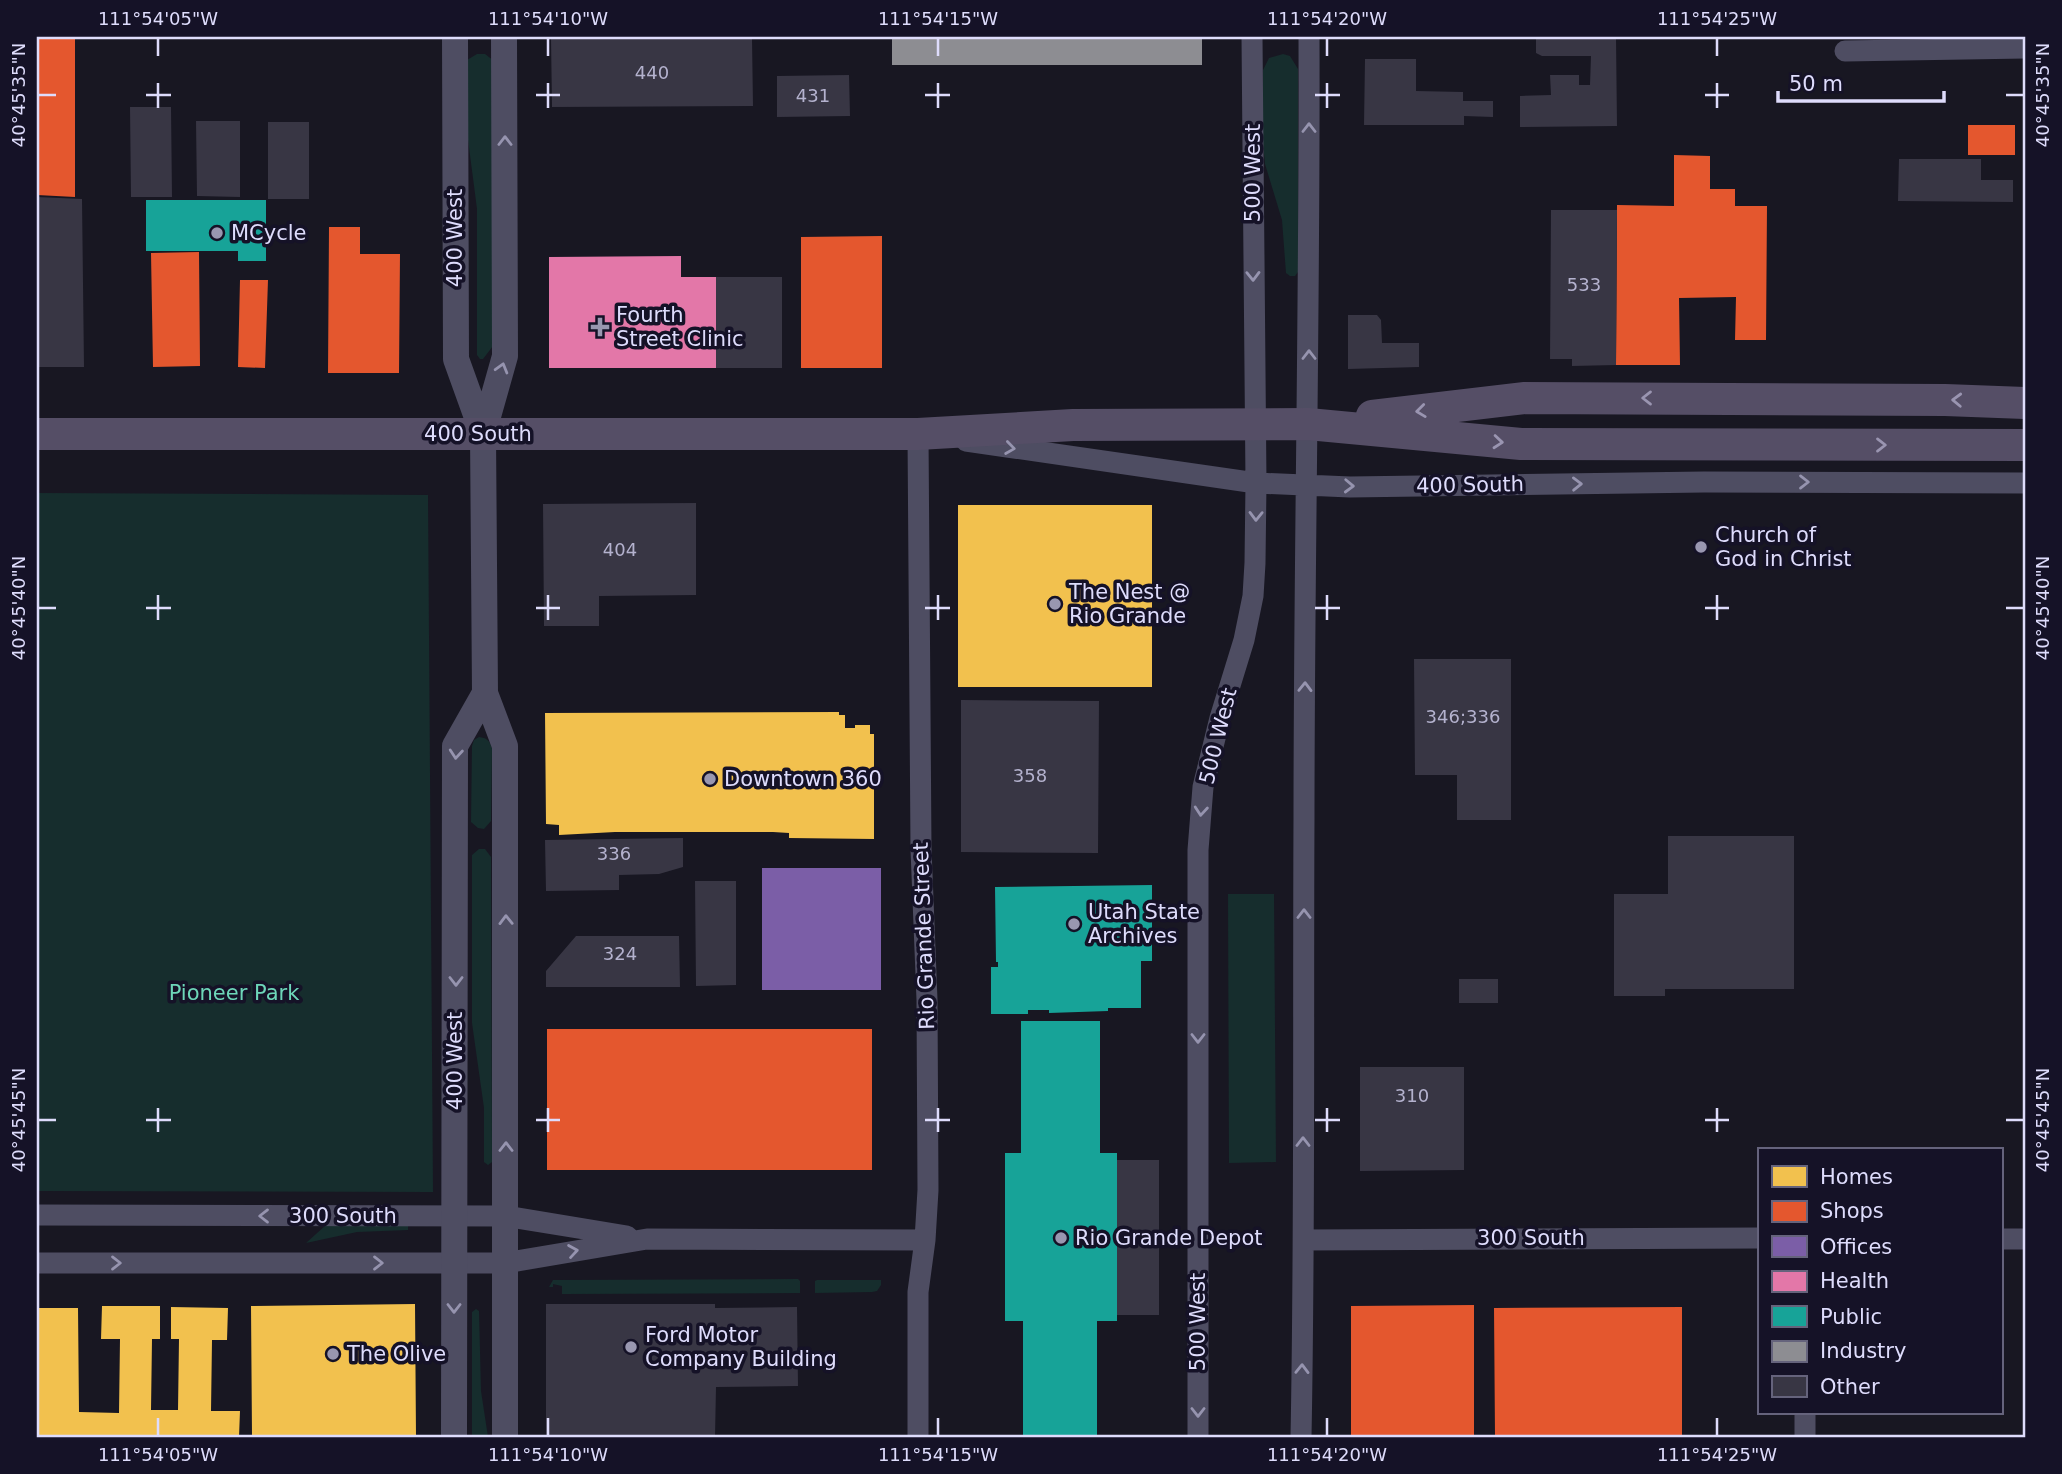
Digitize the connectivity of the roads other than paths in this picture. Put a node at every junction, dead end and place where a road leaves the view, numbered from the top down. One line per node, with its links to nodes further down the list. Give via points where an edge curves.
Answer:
1 (455, 37): 11 (street, 400 West, via 456,359)
2 (505, 37): 11 (street, 400 West, one-way to 2, via 505,356)
3 (1252, 37): 8 (street, 500 West, one-way to 8)
4 (1309, 37): 9 (street, one-way to 4)
5 (2025, 48): 6 (street)
6 (1845, 51)
7 (2025, 403): 9 (main road, 400 South, one-way to 9, via 1525,398)
8 (1256, 424): 9 (main road, 400 South); 12 (main road, 400 South, via 1073,425); 14 (street, 500 West)
9 (1308, 424): 13 (main road, 400 South, one-way to 13, via 1521,444); 16 (street)
10 (37, 433): 11 (main road, 400 South)
11 (483, 434): 12 (main road, 400 South); 17 (street, 400 West)
12 (918, 434): 14 (street, 400 South, one-way to 14); 25 (street, Rio Grande Street, via 921,849 928,1013)
13 (2025, 445)
14 (1256, 483): 16 (street, 400 South); 34 (street, 500 West, one-way to 34, via 1253,596 1203,787 1198,850)
15 (2025, 483): 16 (street, 400 South, one-way to 15)
16 (1308, 484): 26 (street, one-way to 16)
17 (485, 693): 19 (street, 400 West, one-way to 19, via 455,746); 20 (street, 400 West, one-way to 17, via 505,746)
18 (37, 1215): 19 (street, 300 South, one-way to 18)
19 (454, 1216): 20 (street, 300 South); 28 (street, 400 West)
20 (505, 1216): 22 (street, 300 South); 29 (street, 400 West)
21 (1758, 1238): 26 (street, 300 South)
22 (647, 1239): 25 (street, 300 South); 29 (street, 300 South, one-way to 22)
23 (2002, 1239): 24 (street)
24 (2025, 1239)
25 (925, 1240): 33 (street, Rio Grande Street, via 918,1292)
26 (1304, 1240): 35 (street, one-way to 26)
27 (37, 1263): 28 (street, 300 South, one-way to 28)
28 (454, 1263): 29 (street, 300 South); 31 (street, 400 West, one-way to 31)
29 (505, 1263): 32 (street, 400 West)
30 (1805, 1414): 36 (street)
31 (454, 1437)
32 (505, 1437)
33 (918, 1437)
34 (1198, 1437)
35 (1301, 1437)
36 (1805, 1437)

